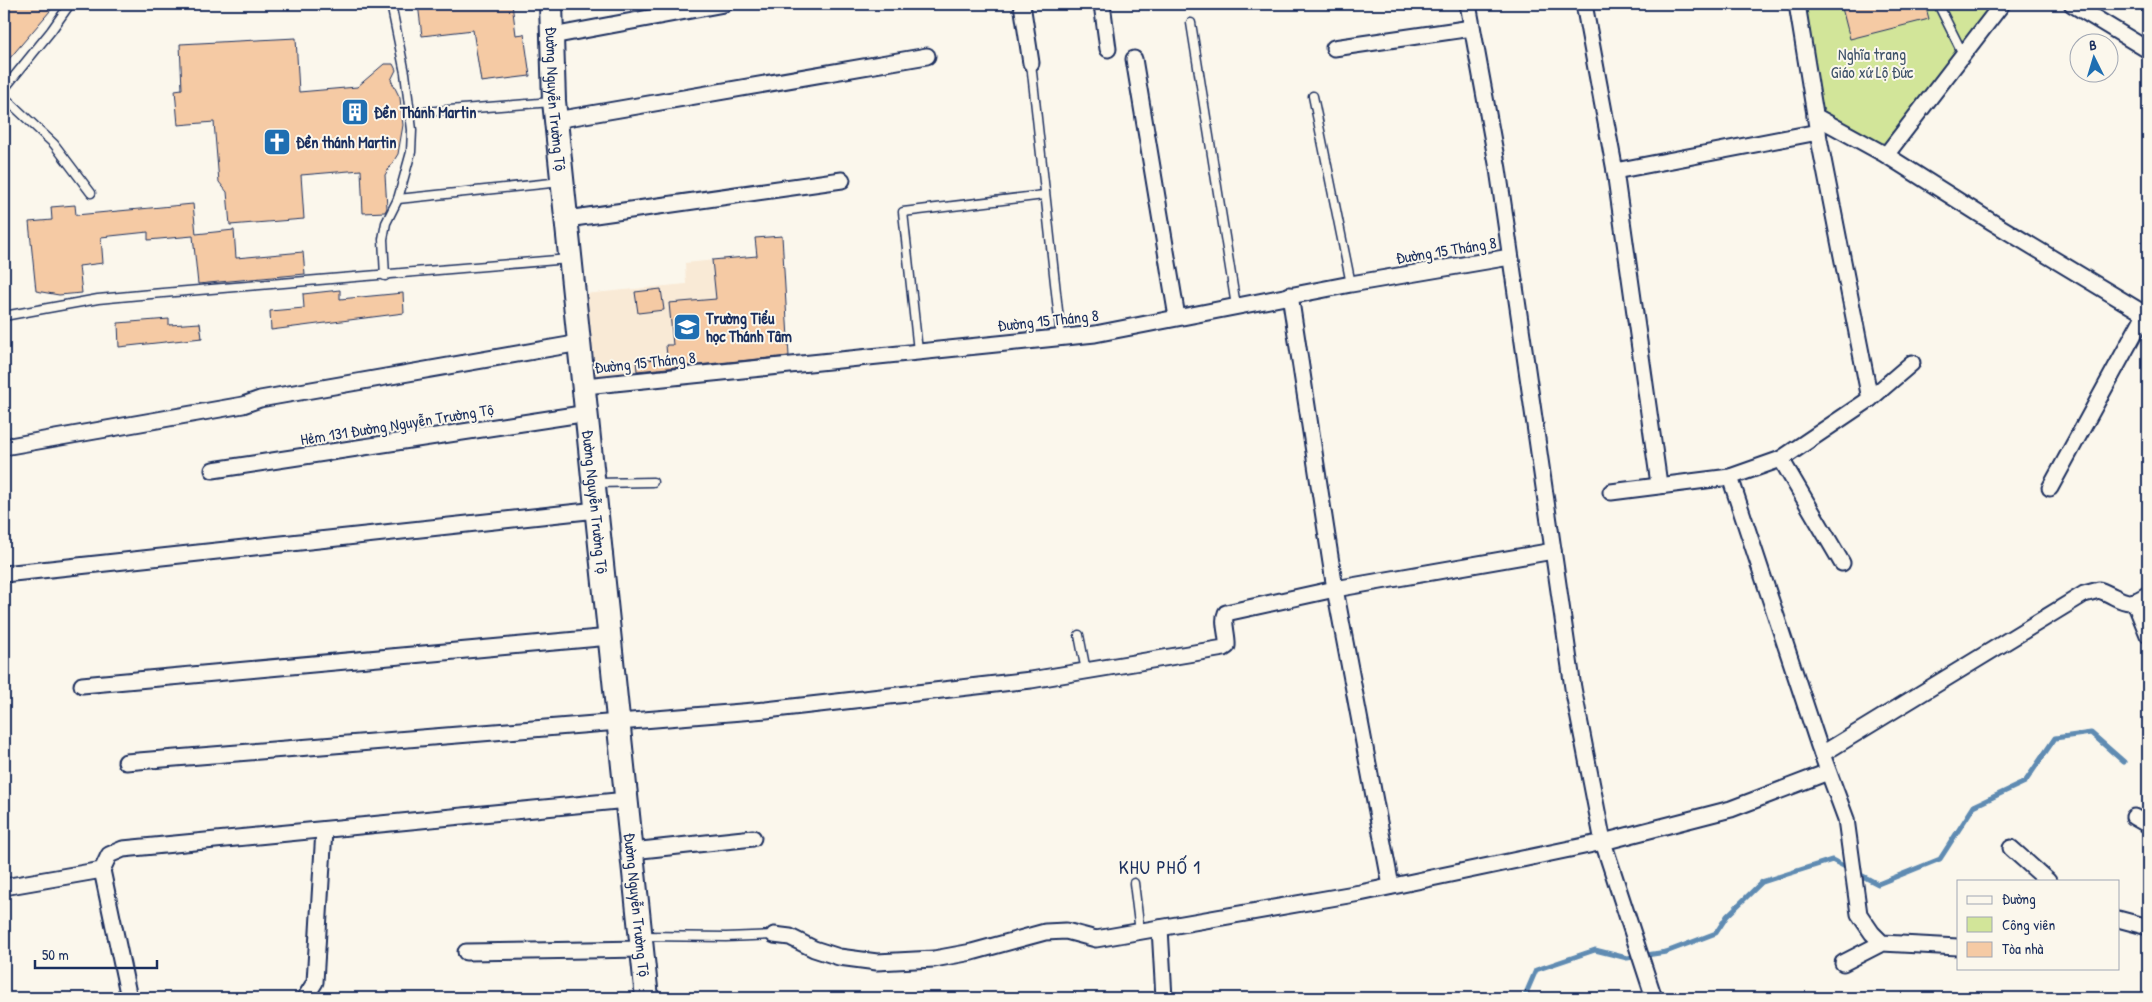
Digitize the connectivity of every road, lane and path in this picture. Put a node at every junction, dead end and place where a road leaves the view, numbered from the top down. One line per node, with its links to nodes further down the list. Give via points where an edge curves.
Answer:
1 (70, 4): 23 (lane)
2 (391, 4): 27 (lane)
3 (550, 4): 15 (main road, Đường Nguyễn Trường Tộ)
4 (724, 4): 15 (street)
5 (1022, 4): 22 (street)
6 (1102, 4): 17 (street)
7 (1468, 4): 14 (street)
8 (1584, 4): 31 (street)
9 (1797, 4): 28 (street)
10 (1938, 4): 19 (lane)
11 (2002, 4): 19 (street)
12 (2072, 4): 18 (street)
13 (1191, 23): 43 (lane)
14 (1472, 28): 16 (street); 38 (street)
15 (552, 36): 26 (main road, Đường Nguyễn Trường Tộ)
16 (1334, 48)
17 (1108, 49)
18 (2148, 50)
19 (1963, 54): 30 (street)
20 (927, 56): 26 (street)
21 (1134, 59): 46 (street)
22 (1031, 64): 35 (lane)
23 (4, 88)
24 (1313, 96): 41 (lane)
25 (4, 97): 34 (lane, via 54,144)
26 (555, 111): 27 (lane); 33 (main road, Đường Nguyễn Trường Tộ)
27 (411, 113): 36 (lane, via 410,152)
28 (1815, 116): 29 (street); 30 (street)
29 (1818, 132): 31 (street); 52 (street)
30 (1886, 155): 44 (street)
31 (1615, 172): 60 (street)
32 (842, 180): 37 (street)
33 (563, 182): 36 (lane); 37 (main road, Đường Nguyễn Trường Tộ)
34 (91, 193)
35 (1044, 195): 47 (lane); 49 (lane, via 903,212)
36 (398, 199): 40 (lane, via 386,223 383,240)
37 (567, 219): 39 (main road, Đường Nguyễn Trường Tộ)
38 (1510, 257): 41 (street, Đường 15 Tháng 8); 64 (street)
39 (571, 259): 40 (lane); 48 (main road, Đường Nguyễn Trường Tộ)
40 (385, 276): 45 (lane, via 98,299)
41 (1351, 284): 42 (street, Đường 15 Tháng 8)
42 (1290, 295): 43 (street, Đường 15 Tháng 8); 67 (street)
43 (1236, 306): 46 (street, Đường 15 Tháng 8)
44 (2147, 315): 61 (street)
45 (4, 316)
46 (1178, 317): 47 (street, Đường 15 Tháng 8)
47 (1061, 338): 49 (street, Đường 15 Tháng 8)
48 (580, 343): 51 (main road, Đường Nguyễn Trường Tộ); 54 (street)
49 (918, 351): 51 (street, Đường 15 Tháng 8)
50 (1912, 363): 52 (street)
51 (585, 386): 53 (main road, Đường Nguyễn Trường Tộ)
52 (1870, 399): 55 (street)
53 (588, 413): 56 (street, Hẻm 131 Đường Nguyễn Trường Tộ); 59 (main road, Đường Nguyễn Trường Tộ)
54 (4, 447)
55 (1781, 459): 57 (street); 65 (street)
56 (212, 470)
57 (1730, 477): 60 (street); 76 (street)
58 (653, 482): 59 (lane)
59 (594, 483): 63 (main road, Đường Nguyễn Trường Tộ)
60 (1659, 484): 62 (street)
61 (2050, 488)
62 (1611, 492)
63 (598, 510): 66 (street); 72 (main road, Đường Nguyễn Trường Tộ)
64 (1553, 551): 67 (street); 84 (street, via 1573,688)
65 (1842, 563)
66 (4, 574)
67 (1335, 589): 73 (street, via 1226,613 1227,646 1224,648); 90 (street)
68 (2148, 594): 69 (street)
69 (2135, 602): 71 (street); 76 (street, via 2126,602 2099,590 2084,594)
70 (1079, 635): 73 (lane)
71 (2148, 635)
72 (610, 637): 74 (street); 75 (main road, Đường Nguyễn Trường Tộ)
73 (1086, 671): 75 (street, via 766,710)
74 (82, 685)
75 (619, 723): 77 (street); 79 (main road, Đường Nguyễn Trường Tộ)
76 (1822, 754): 78 (street)
77 (126, 762)
78 (1828, 772): 84 (street, via 1731,809); 98 (street, via 1846,819 1859,914)
79 (627, 800): 82 (street); 86 (main road, Đường Nguyễn Trường Tộ)
80 (2134, 817): 81 (street)
81 (2148, 825)
82 (324, 830): 87 (street, via 123,849 109,855); 103 (street, via 315,982)
83 (754, 838): 86 (street)
84 (1603, 842): 90 (street); 106 (street)
85 (2011, 848): 88 (street)
86 (632, 851): 97 (main road, Đường Nguyễn Trường Tộ)
87 (102, 870): 91 (street); 102 (street)
88 (2047, 880)
89 (1134, 883): 95 (lane)
90 (1391, 886): 94 (street)
91 (4, 887)
92 (2120, 920): 93 (street)
93 (2148, 927)
94 (1160, 928): 95 (street); 105 (street)
95 (1140, 932): 96 (street, via 1096,939 1066,931 1046,932 972,952 904,962 839,957 814,950 790,936)
96 (774, 936): 97 (lane)
97 (641, 943): 100 (street); 104 (main road, Đường Nguyễn Trường Tộ)
98 (1882, 943): 99 (street); 101 (street)
99 (1957, 947)
100 (466, 952)
101 (1843, 963)
102 (129, 998)
103 (306, 998)
104 (647, 998)
105 (1164, 998)
106 (1654, 998)

